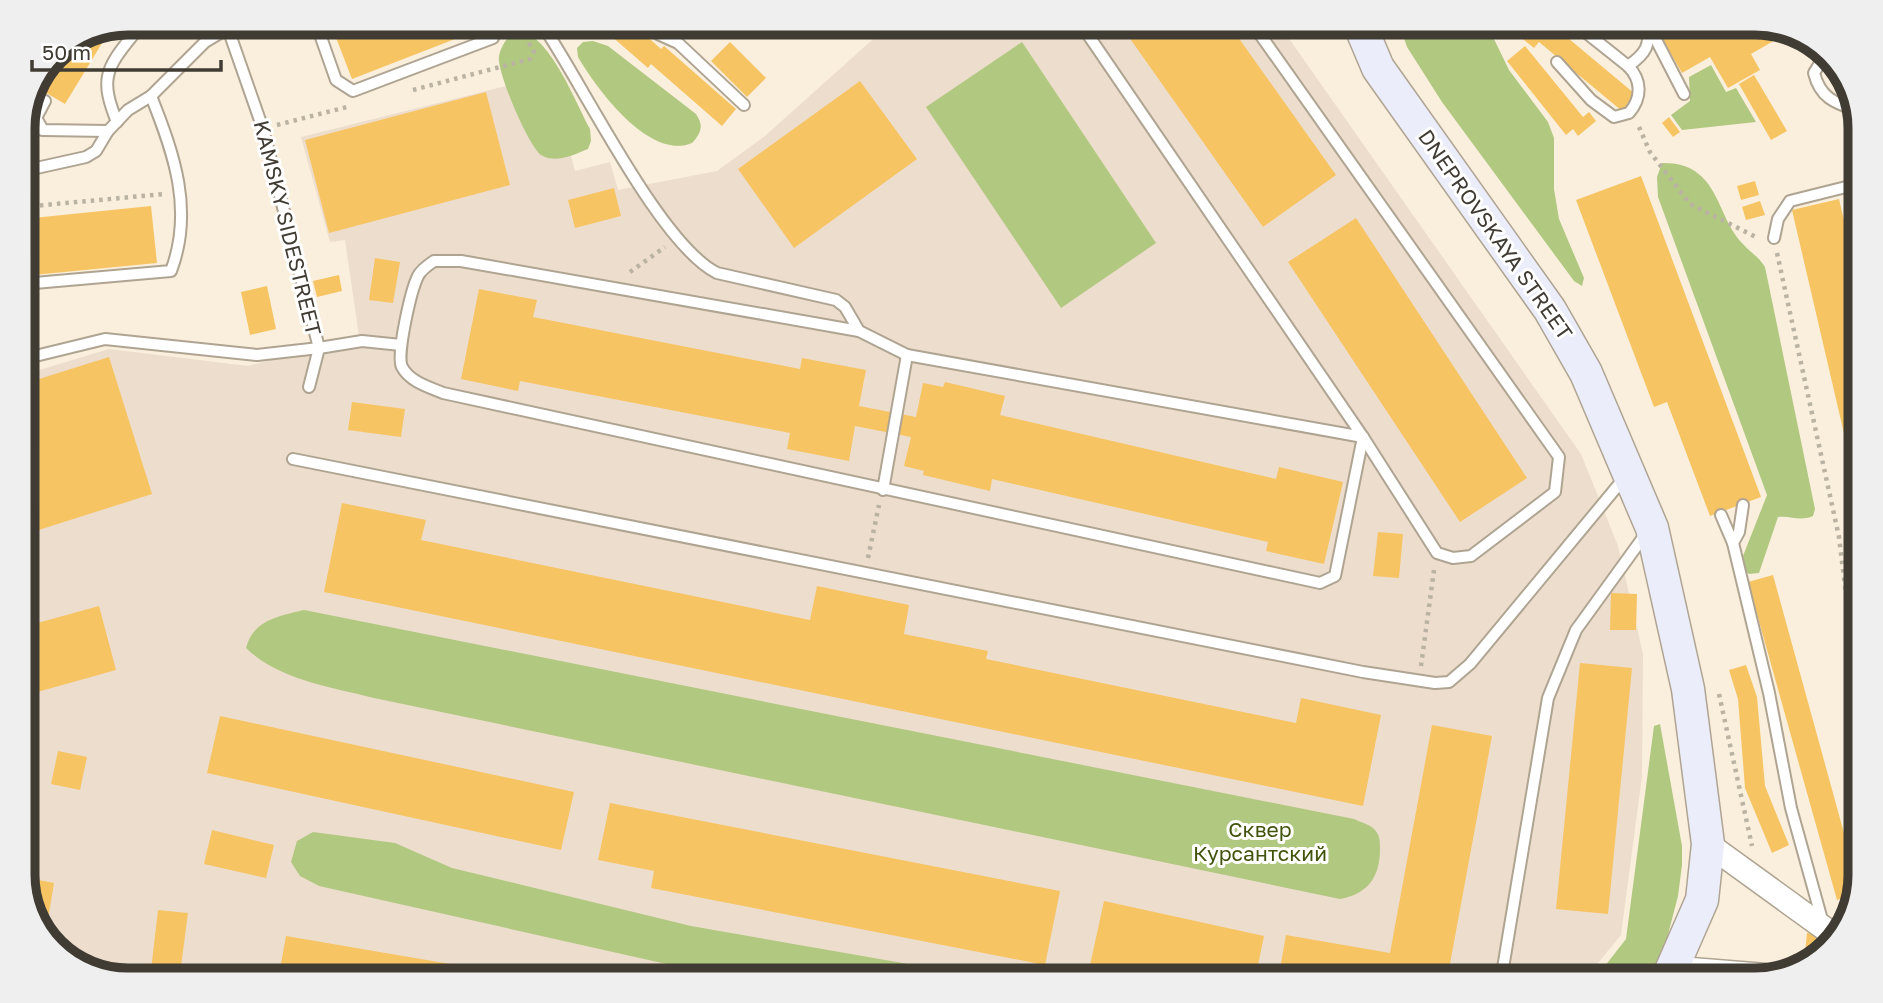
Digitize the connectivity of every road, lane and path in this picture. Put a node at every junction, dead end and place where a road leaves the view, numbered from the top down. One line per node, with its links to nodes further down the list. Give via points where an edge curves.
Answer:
1 (133, 35): 25 (lane, via 105,79)
2 (215, 35): 20 (lane)
3 (234, 35): 40 (lane, KAMSKY SIDESTREET)
4 (320, 35): 5 (lane, via 336,80 353,92)
5 (494, 35)
6 (548, 35): 34 (lane)
7 (660, 35): 22 (lane, via 678,43)
8 (1088, 35): 44 (lane)
9 (1260, 35): 52 (lane, via 1559,457 1555,492 1471,556 1453,558)
10 (1364, 35): 46 (main road, DNEPROVSKAYA STREET, via 1378,68 1550,310 1587,373)
11 (1589, 35): 18 (lane)
12 (1649, 35): 18 (lane, via 1643,56)
13 (1654, 35): 19 (lane)
14 (526, 39): 15 (path)
15 (534, 51)
16 (1558, 62): 24 (lane, via 1605,113 1614,117)
17 (1820, 62): 23 (lane, via 1814,73 1821,92)
18 (1628, 66): 24 (lane, via 1640,84)
19 (1684, 94)
20 (151, 96): 25 (lane); 31 (lane, via 179,173)
21 (45, 101): 27 (lane, via 37,118)
22 (744, 105)
23 (1845, 106)
24 (1632, 110): 35 (path, via 1650,152 1689,204)
25 (117, 122): 28 (lane)
26 (35, 128): 27 (lane)
27 (43, 130): 28 (lane)
28 (108, 131): 29 (lane, via 96,152)
29 (35, 168)
30 (1846, 187): 32 (path); 35 (lane, via 1790,201 1778,219)
31 (179, 193): 33 (path); 36 (lane, via 180,247 171,271)
32 (1848, 195)
33 (35, 206)
34 (677, 238): 37 (path); 38 (lane, via 690,256 717,272 836,300)
35 (1775, 244): 54 (path, via 1839,537)
36 (35, 283)
37 (611, 285): 38 (lane); 39 (lane, via 461,261 434,261 418,276)
38 (859, 331): 41 (lane)
39 (401, 345): 40 (lane, via 362,341); 47 (lane, via 400,363 407,375 443,393)
40 (319, 348): 42 (lane, KAMSKY SIDESTREET, via 257,355 105,339); 43 (lane)
41 (906, 355): 44 (lane); 47 (lane)
42 (35, 356)
43 (309, 387)
44 (1363, 437): 47 (lane, via 1335,576 1320,583); 52 (lane)
45 (293, 459): 53 (lane)
46 (1629, 472): 50 (main road, DNEPROVSKAYA STREET); 55 (lane, via 1470,664 1448,682)
47 (883, 490): 53 (path)
48 (1743, 505): 51 (lane, via 1739,532)
49 (1721, 515): 51 (lane)
50 (1651, 528): 56 (main road, DNEPROVSKAYA STREET, via 1688,689); 59 (lane, via 1583,618 1548,698)
51 (1732, 543): 57 (lane, via 1769,693 1791,808)
52 (1437, 553): 55 (path)
53 (864, 573): 55 (lane)
54 (1848, 611)
55 (1418, 680)
56 (1708, 844): 58 (street); 60 (main road, DNEPROVSKAYA STREET, via 1702,900)
57 (1829, 930)
58 (1829, 931)
59 (1504, 968)
60 (1673, 968)

